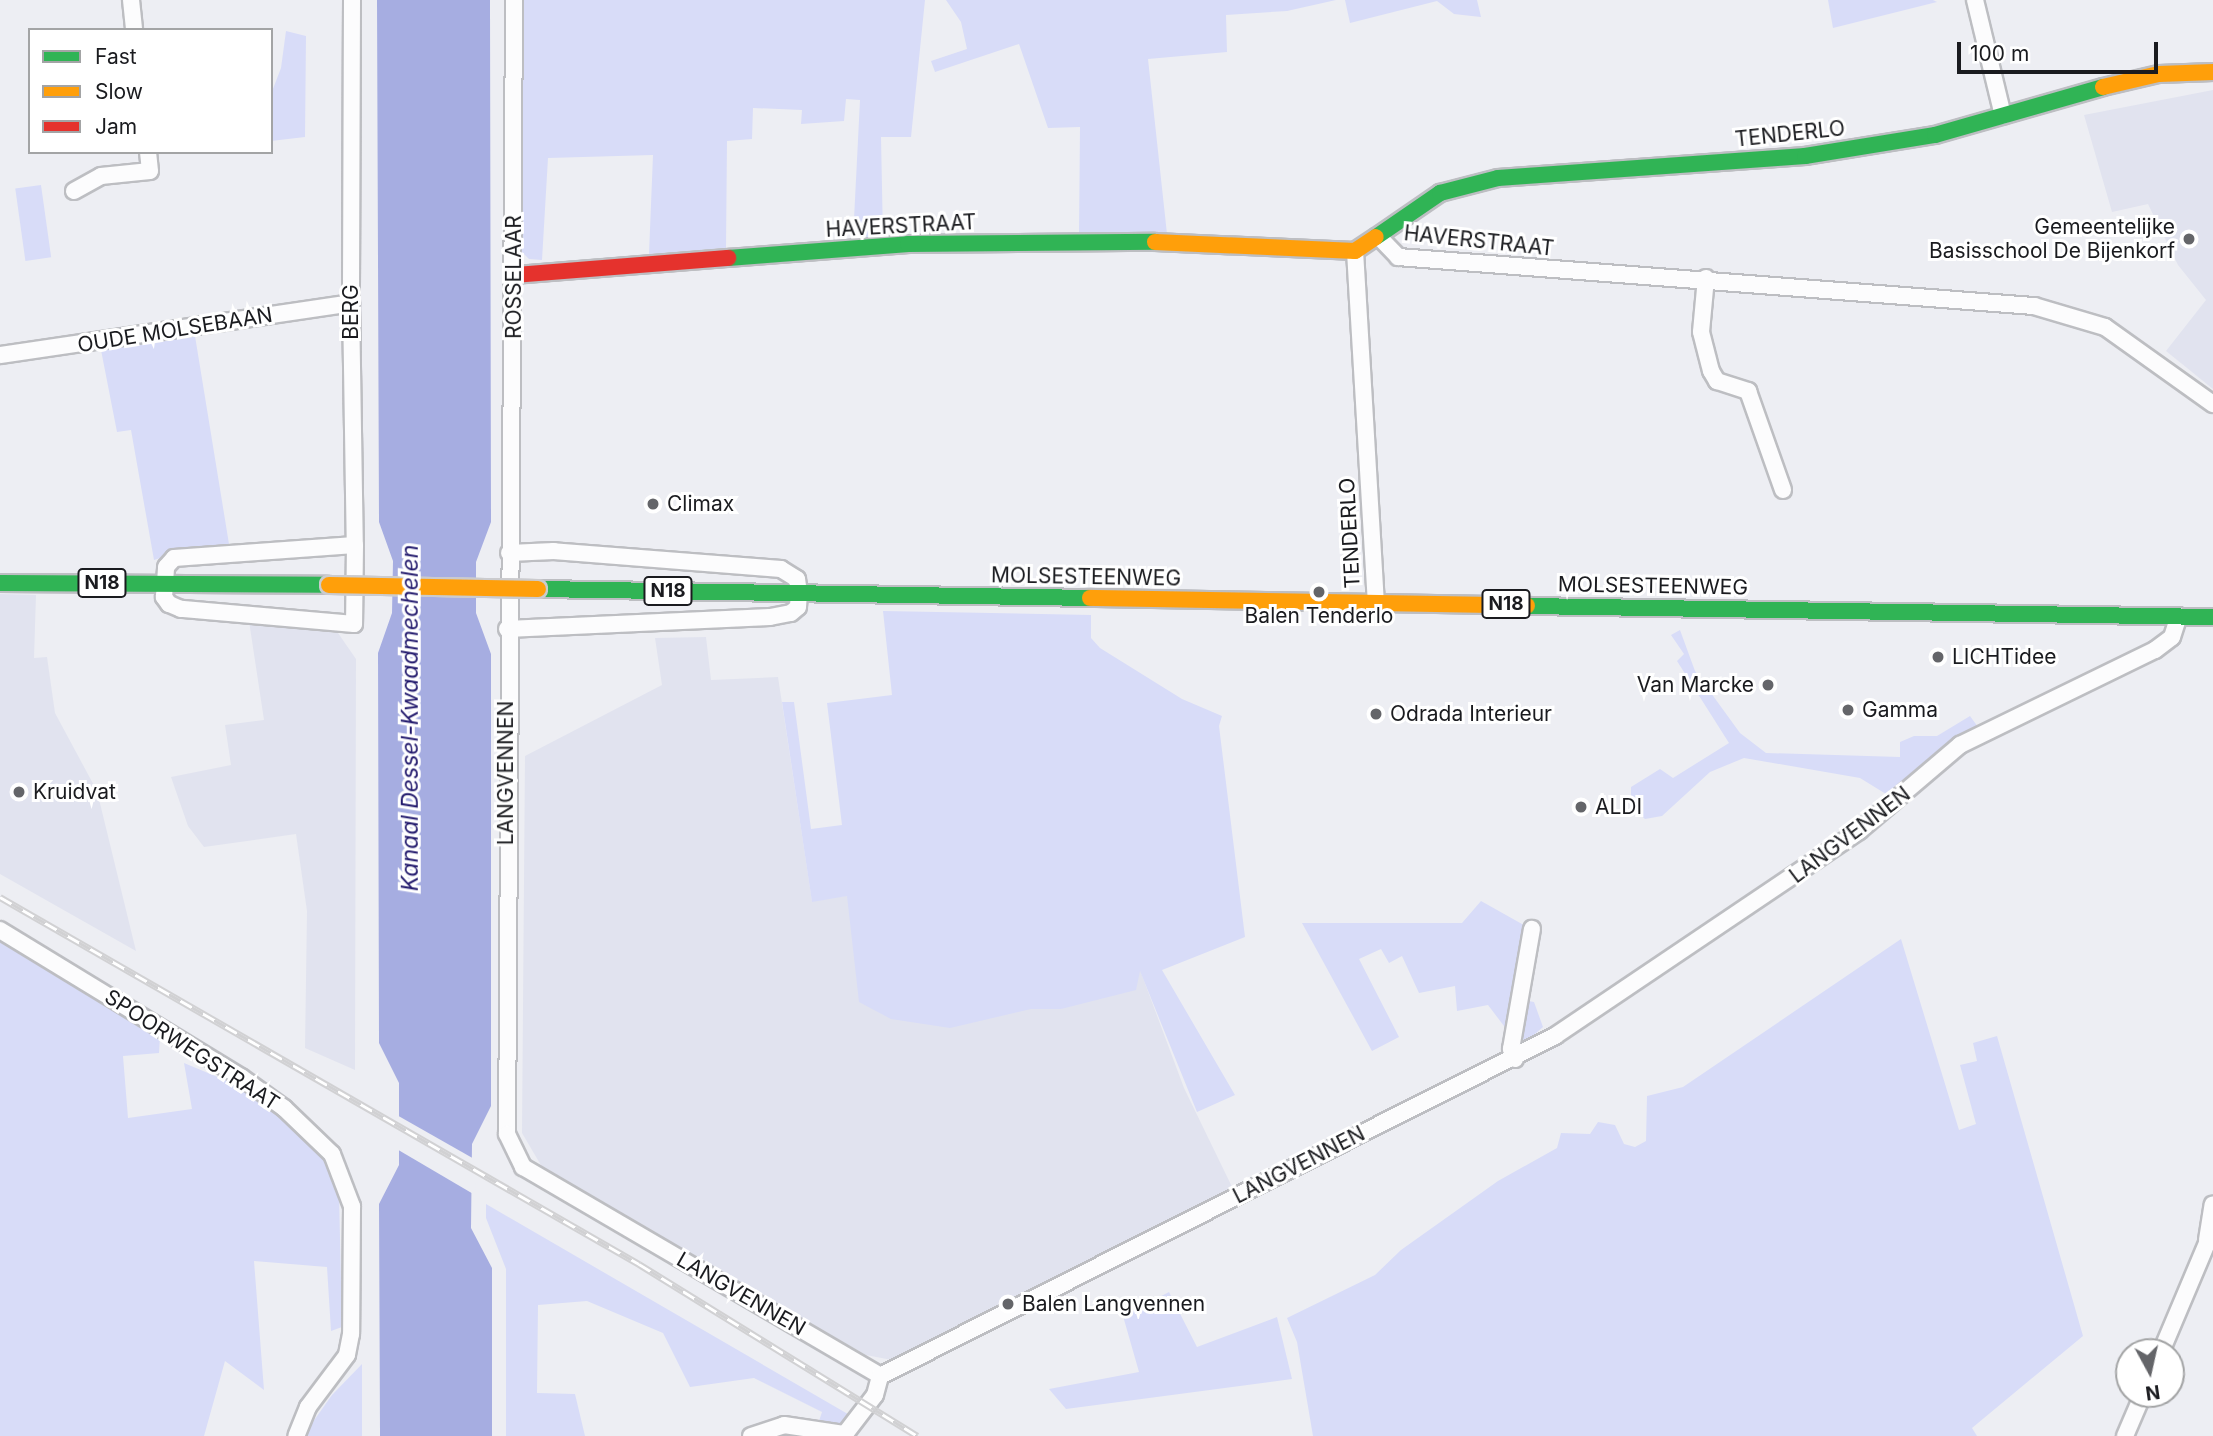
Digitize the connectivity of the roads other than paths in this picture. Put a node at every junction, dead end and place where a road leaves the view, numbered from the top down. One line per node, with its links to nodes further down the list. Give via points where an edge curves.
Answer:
1 (131, 0): 5 (street)
2 (352, 0): 14 (street, BERG)
3 (514, 0): 12 (street, ROSSELAAR)
4 (1975, 0): 7 (street)
5 (134, 28)
6 (2213, 72): 7 (main road, TENDERLO, via 2159,74 2120,82)
7 (2003, 116): 10 (main road, TENDERLO, via 1935,135 1805,156 1498,178 1440,192 1416,205)
8 (148, 154): 9 (street, via 150,171 101,176)
9 (74, 191)
10 (1379, 237): 11 (main road, HAVERSTRAAT); 13 (street, HAVERSTRAAT, via 1398,257)
11 (1355, 251): 12 (main road, HAVERSTRAAT, via 1189,242 908,244); 23 (street, TENDERLO)
12 (515, 275): 19 (street, ROSSELAAR, via 514,532)
13 (1706, 278): 16 (street, HAVERSTRAAT, via 2034,306 2071,315 2130,341); 17 (street, via 1701,332 1711,371 1717,381 1748,391)
14 (351, 303): 15 (street, OUDE MOLSEBAAN); 18 (street, BERG)
15 (0, 355)
16 (2213, 404)
17 (1783, 490)
18 (355, 545): 21 (street, via 189,554 174,558); 21 (street, BERG, via 354,624 181,609 169,604)
19 (509, 553): 22 (street, via 554,551 781,569 797,579); 26 (street, LANGVENNEN)
20 (0, 583): 21 (main road, N18)
21 (162, 583): 22 (main road, MOLSESTEENWEG / N18, bridge)
22 (799, 593): 23 (main road, MOLSESTEENWEG / N18); 26 (street, via 791,613 770,617)
23 (1376, 602): 24 (main road, MOLSESTEENWEG / N18)
24 (2179, 616): 25 (main road, MOLSESTEENWEG / N18); 29 (street, LANGVENNEN, via 2172,637 2155,650 1960,745 1908,793 1836,848 1589,1015)
25 (2213, 617)
26 (507, 629): 33 (street, LANGVENNEN, via 505,1122 513,1151 523,1167)
27 (1532, 929): 29 (street, via 1511,1049)
28 (0, 930): 35 (street, SPOORWEGSTRAAT, via 241,1077 284,1108 332,1154 352,1206 351,1334 344,1362 308,1407)
29 (1515, 1059): 33 (street, LANGVENNEN)
30 (2213, 1204): 31 (street)
31 (2211, 1241): 32 (street)
32 (2167, 1338)
33 (880, 1376): 36 (street, via 875,1395 845,1434 784,1425)
34 (2137, 1408): 37 (street)
35 (296, 1436)
36 (751, 1436)
37 (2124, 1436)

